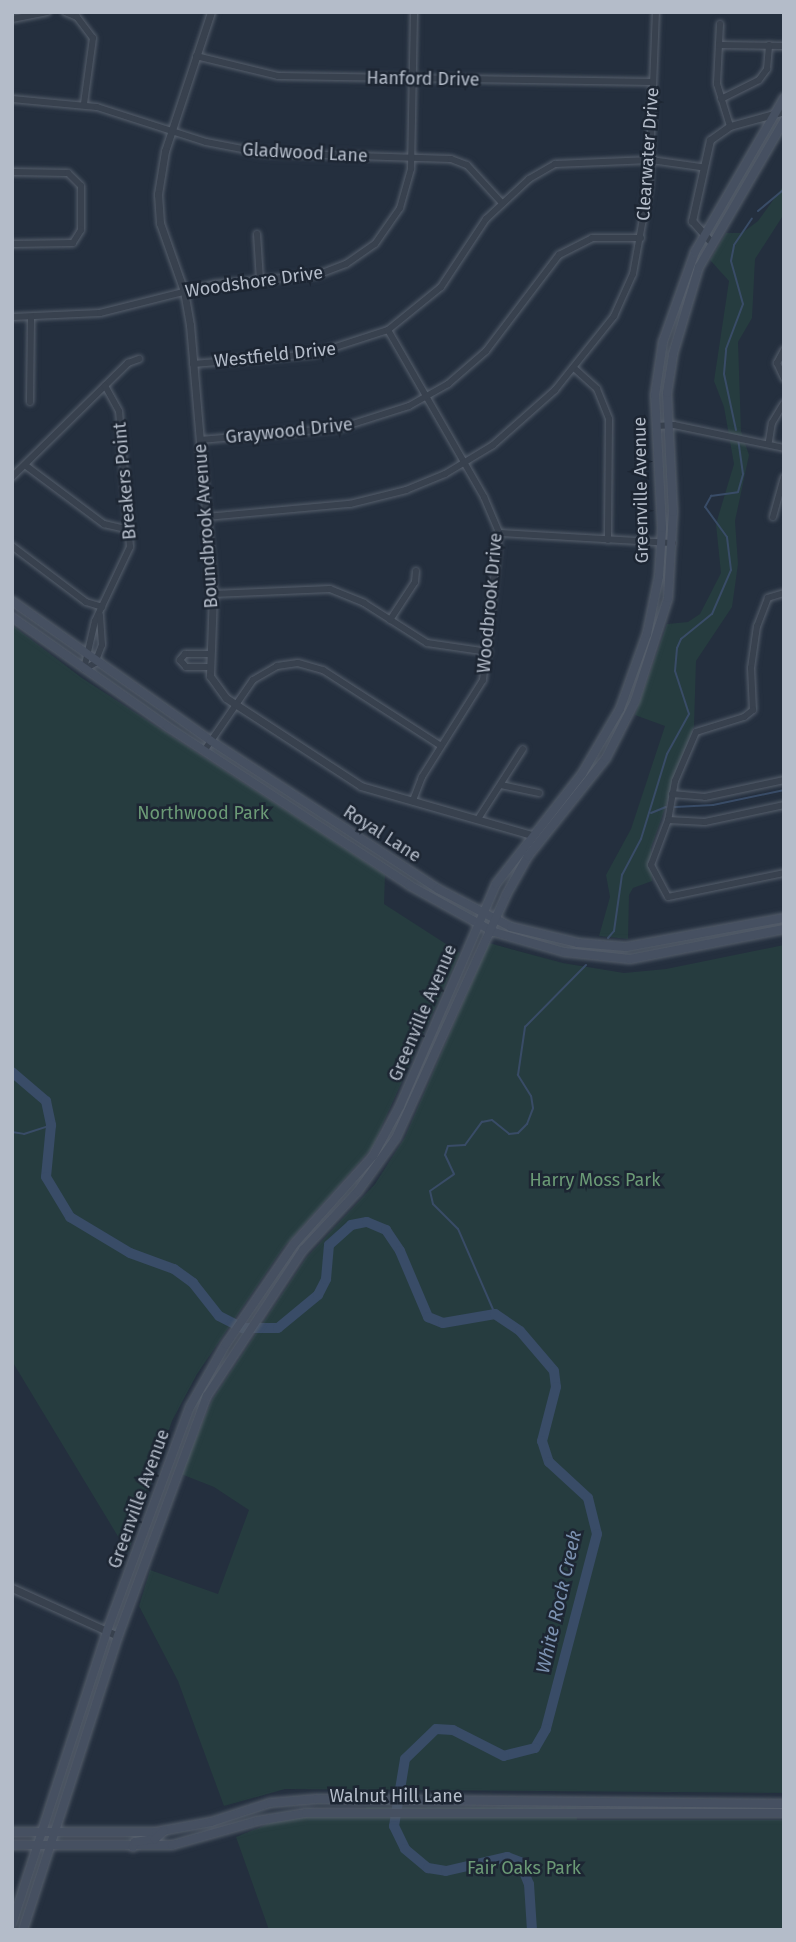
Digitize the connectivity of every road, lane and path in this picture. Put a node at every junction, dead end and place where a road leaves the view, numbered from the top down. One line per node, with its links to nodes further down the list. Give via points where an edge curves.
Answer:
1 (47, 12): 6 (street)
2 (65, 12): 17 (street, via 77,16 93,38)
3 (211, 12): 11 (street, Boundbrook Avenue)
4 (414, 12): 12 (street, Woodshore Drive)
5 (656, 12): 13 (street, Clearwater Drive)
6 (12, 19)
7 (720, 24): 8 (street)
8 (719, 45): 9 (street); 16 (street)
9 (769, 46): 10 (street); 16 (street, via 767,69 758,80)
10 (784, 46)
11 (196, 56): 12 (street, Hanford Drive, via 278,76); 21 (street, Boundbrook Avenue)
12 (413, 79): 13 (street, Hanford Drive); 22 (street, Woodshore Drive)
13 (653, 82): 23 (street, Clearwater Drive)
14 (784, 98): 18 (main road, Greenville Avenue)
15 (12, 99): 17 (street, Gladwood Lane)
16 (721, 99): 20 (street)
17 (84, 104): 21 (street, Gladwood Lane)
18 (780, 111): 20 (street); 28 (main road, Greenville Avenue)
19 (784, 121): 30 (main road, Greenville Avenue)
20 (730, 126): 24 (street, via 710,140)
21 (172, 131): 22 (street, Gladwood Lane, via 263,153); 33 (street, Boundbrook Avenue, via 158,178 158,209)
22 (412, 157): 26 (street, Gladwood Lane, via 459,161); 32 (street, Woodshore Drive, via 400,208 375,244 333,270)
23 (651, 160): 24 (street, Westfield Drive); 26 (street, Westfield Drive, via 555,164); 29 (street, Clearwater Drive)
24 (701, 167): 28 (street, via 692,221)
25 (12, 172): 31 (street, via 74,175 81,186 81,230 73,243)
26 (502, 203): 36 (street, Westfield Drive, via 478,229 441,287)
27 (257, 234): 32 (street)
28 (704, 237): 30 (street); 47 (main road, Greenville Avenue, via 683,277 663,342 656,379)
29 (641, 238): 40 (street, Clearwater Drive, via 622,304); 43 (street, Graywood Drive, via 592,238 559,255 486,351)
30 (712, 243): 46 (main road, Greenville Avenue, via 693,283 673,354)
31 (12, 244)
32 (260, 281): 33 (street, Woodshore Drive)
33 (184, 291): 35 (street, Woodshore Drive, via 100,313); 39 (street, Boundbrook Avenue)
34 (12, 317): 35 (street, Woodshore Drive)
35 (31, 317): 44 (street)
36 (388, 330): 39 (street, Westfield Drive, via 313,354); 43 (street, Woodbrook Drive)
37 (784, 350): 41 (street, via 777,363)
38 (139, 359): 42 (street, via 128,363)
39 (193, 364): 48 (street, Boundbrook Avenue)
40 (574, 368): 51 (street, Clearwater Drive, via 527,419); 59 (street, via 597,388 608,410 612,459)
41 (784, 378)
42 (105, 386): 52 (street); 57 (street, Breakers Point, via 119,411)
43 (426, 397): 48 (street, Graywood Drive, via 381,417 340,428); 51 (street, Woodbrook Drive)
44 (30, 402)
45 (784, 402): 49 (street, via 772,423)
46 (667, 425): 47 (street); 49 (street); 61 (main road, Greenville Avenue)
47 (656, 426): 60 (main road, Greenville Avenue)
48 (200, 440): 55 (street, Boundbrook Avenue)
49 (769, 442): 50 (street)
50 (784, 448)
51 (465, 463): 55 (street, Clearwater Drive, via 428,482 369,500); 58 (street, Woodbrook Drive)
52 (25, 465): 53 (street); 57 (street, via 104,524)
53 (12, 477)
54 (784, 477): 56 (street)
55 (206, 517): 65 (street, Boundbrook Avenue)
56 (773, 517)
57 (130, 530): 67 (street, Breakers Point, via 129,555)
58 (499, 533): 59 (street); 71 (street, Woodbrook Drive)
59 (608, 540): 60 (street)
60 (662, 543): 61 (street); 77 (main road, Greenville Avenue, via 652,616)
61 (673, 543): 78 (main road, Greenville Avenue, via 668,598)
62 (12, 546): 67 (street, via 86,602)
63 (416, 571): 70 (street, via 415,582)
64 (784, 593): 91 (street, via 768,598 757,626 751,668 753,710 696,732)
65 (213, 594): 70 (street, via 318,587 353,597); 72 (street, Boundbrook Avenue)
66 (12, 601): 73 (main road, Royal Lane)
67 (102, 607): 68 (street, Breakers Point)
68 (100, 615): 73 (street, Breakers Point); 74 (street, Breakers Point, via 103,638)
69 (12, 617): 76 (main road, Royal Lane)
70 (390, 620): 71 (street, via 438,646)
71 (488, 652): 83 (street, Woodbrook Drive, via 480,687)
72 (208, 654): 75 (street, Boundbrook Avenue); 75 (street, via 185,654 180,660 186,667)
73 (87, 657): 74 (main road, Royal Lane); 76 (street, Breakers Point)
74 (95, 663): 76 (street); 82 (main road, Royal Lane)
75 (208, 667): 79 (street, via 219,691)
76 (84, 669): 85 (main road, Royal Lane)
77 (634, 676): 78 (main road); 80 (main road, Greenville Avenue)
78 (644, 681): 81 (main road, Greenville Avenue)
79 (236, 704): 82 (street); 83 (street, via 265,672 287,664 310,665); 92 (street, via 361,786)
80 (611, 727): 81 (main road); 86 (main road, Greenville Avenue)
81 (621, 733): 87 (main road, Greenville Avenue)
82 (211, 741): 85 (street); 99 (main road, Royal Lane)
83 (441, 746): 92 (street, Woodbrook Drive)
84 (523, 749): 89 (street)
85 (204, 751): 102 (main road, Royal Lane)
86 (582, 774): 87 (main road); 96 (main road, Greenville Avenue)
87 (590, 780): 97 (main road, Greenville Avenue)
88 (784, 780): 91 (street, via 723,794)
89 (501, 785): 90 (street); 94 (street)
90 (539, 793)
91 (672, 794): 95 (street)
92 (413, 801): 94 (street)
93 (784, 805): 95 (street, via 705,822)
94 (478, 819): 96 (street)
95 (668, 820): 98 (street, via 652,859 664,894 673,897)
96 (532, 835): 97 (street); 99 (main road, Greenville Avenue, via 496,884)
97 (540, 840): 101 (main road, Greenville Avenue)
98 (784, 873)
99 (483, 915): 101 (main road, Royal Lane); 102 (main road, Greenville Avenue)
100 (784, 918): 105 (main road, Royal Lane, via 653,945)
101 (494, 920): 104 (main road, Greenville Avenue); 105 (main road, Royal Lane, via 538,936)
102 (478, 924): 104 (main road, Royal Lane); 107 (main road, Greenville Avenue)
103 (784, 929): 106 (main road, Royal Lane, via 661,956)
104 (490, 930): 106 (main road, Royal Lane); 108 (main road, Greenville Avenue)
105 (591, 945): 106 (main road)
106 (589, 957)
107 (434, 1028): 108 (main road); 109 (main road, Greenville Avenue, via 396,1114 367,1164 301,1236 226,1344)
108 (445, 1033): 109 (main road, Greenville Avenue, via 405,1123 375,1170 303,1250)
109 (192, 1415): 110 (main road, Greenville Avenue); 111 (main road, Greenville Avenue)
110 (166, 1465): 111 (main road); 112 (main road, Greenville Avenue)
111 (177, 1470): 113 (main road, Greenville Avenue)
112 (147, 1517): 113 (main road); 115 (main road, Greenville Avenue)
113 (158, 1521): 116 (main road, Greenville Avenue)
114 (12, 1588): 115 (street)
115 (107, 1631): 116 (street); 117 (main road, Greenville Avenue)
116 (118, 1636): 118 (main road, Greenville Avenue)
117 (83, 1708): 118 (main road); 125 (main road, Greenville Avenue)
118 (95, 1712): 126 (main road, Greenville Avenue)
119 (784, 1804): 120 (main road, Walnut Hill Lane)
120 (739, 1808): 121 (main road, Walnut Hill Lane); 122 (main road, Walnut Hill Lane, via 365,1799 277,1802); 127 (main road, Walnut Hill Lane, via 593,1813 364,1811 280,1816)
121 (784, 1813)
122 (202, 1824): 123 (main road, Walnut Hill Lane); 127 (main road)
123 (164, 1831): 126 (main road, Walnut Hill Lane); 131 (main road)
124 (12, 1832): 125 (main road, Walnut Hill Lane)
125 (41, 1833): 126 (main road, Walnut Hill Lane); 129 (main road, Greenville Avenue)
126 (53, 1834): 130 (main road, Greenville Avenue)
127 (207, 1838): 131 (main road, Walnut Hill Lane)
128 (12, 1845): 129 (main road, Walnut Hill Lane)
129 (37, 1846): 130 (main road, Walnut Hill Lane); 132 (main road, Greenville Avenue)
130 (49, 1846): 131 (main road, Walnut Hill Lane); 133 (main road, Greenville Avenue)
131 (132, 1847)
132 (12, 1924)
133 (23, 1930)

